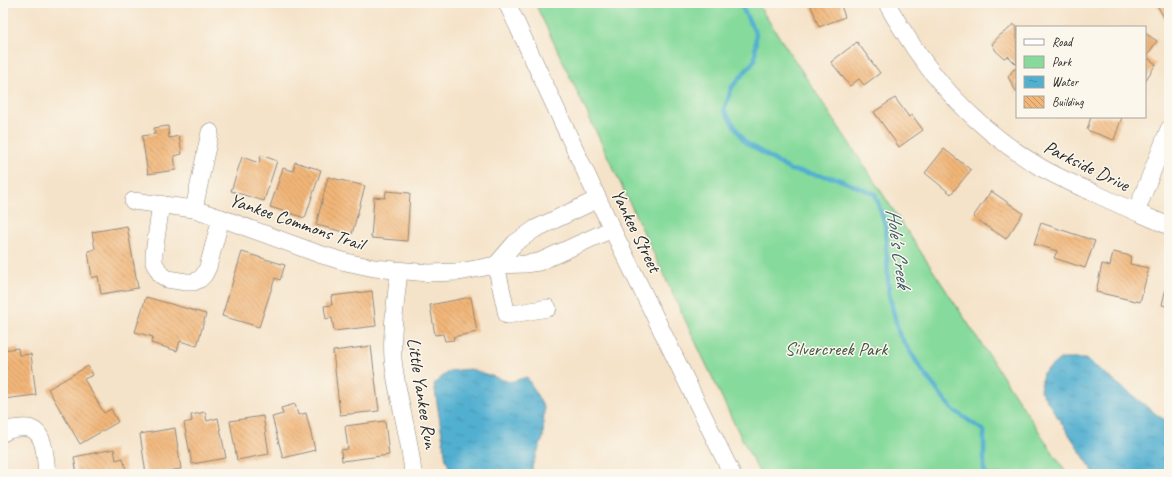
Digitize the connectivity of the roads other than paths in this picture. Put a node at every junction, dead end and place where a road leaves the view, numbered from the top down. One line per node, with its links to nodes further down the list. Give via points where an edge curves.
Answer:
1 (507, 3): 5 (street, Yankee Street)
2 (887, 3): 9 (street, Parkside Drive, via 925,64 945,89 1000,140 1063,180)
3 (1169, 129): 9 (street)
4 (210, 132): 8 (street)
5 (598, 199): 12 (street, Yankee Street); 13 (street, via 535,229 515,243)
6 (133, 201): 7 (street, Yankee Commons Trail)
7 (161, 204): 8 (street, Yankee Commons Trail); 10 (street, via 154,262 161,276 167,279 194,282 204,275)
8 (194, 209): 10 (street, Yankee Commons Trail)
9 (1136, 212): 11 (street, Parkside Drive)
10 (221, 218): 14 (street, Yankee Commons Trail, via 319,254 346,262)
11 (1169, 226)
12 (612, 229): 13 (street, Yankee Commons Trail, via 539,262); 19 (street, Yankee Street)
13 (496, 265): 14 (street, Yankee Commons Trail, via 459,272); 15 (street, via 507,315)
14 (398, 271): 18 (street, Little Yankee Run, via 392,335 393,359)
15 (548, 308)
16 (3, 433): 17 (street, via 13,428 26,427 35,430 42,438)
17 (48, 474)
18 (413, 474)
19 (732, 474)

